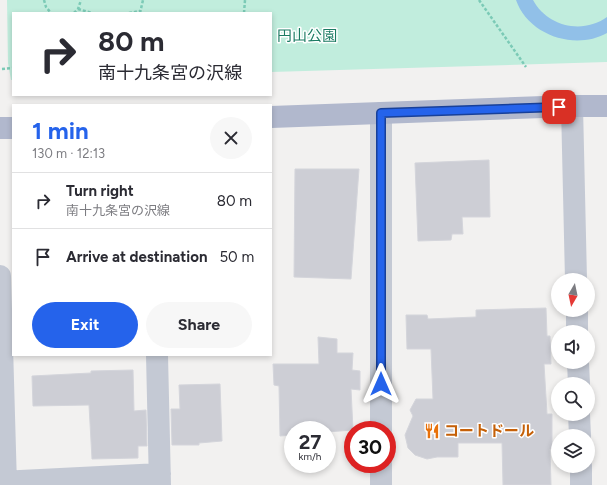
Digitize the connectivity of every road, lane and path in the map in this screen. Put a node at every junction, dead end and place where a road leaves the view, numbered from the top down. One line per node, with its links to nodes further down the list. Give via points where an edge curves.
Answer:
1 (44, 0): 7 (path)
2 (82, 0): 6 (path)
3 (143, 0): 10 (path)
4 (245, 0): 11 (path)
5 (478, 0): 12 (path)
6 (78, 9): 8 (path); 9 (path)
7 (50, 12)
8 (75, 12)
9 (88, 12)
10 (140, 12)
11 (244, 12)
12 (526, 67)
13 (12, 68): 14 (path)
14 (2, 69)
15 (572, 106): 16 (main road); 17 (main road); 21 (street)
16 (607, 106)
17 (381, 113): 18 (main road); 24 (street)
18 (272, 117)
19 (0, 128): 20 (main road)
20 (12, 128)
21 (576, 273)
22 (0, 276): 28 (street)
23 (157, 356): 27 (street)
24 (381, 421)
25 (381, 473): 29 (street)
26 (581, 473): 30 (street)
27 (160, 479): 28 (street)
28 (4, 483)
29 (381, 485)
30 (581, 485)

